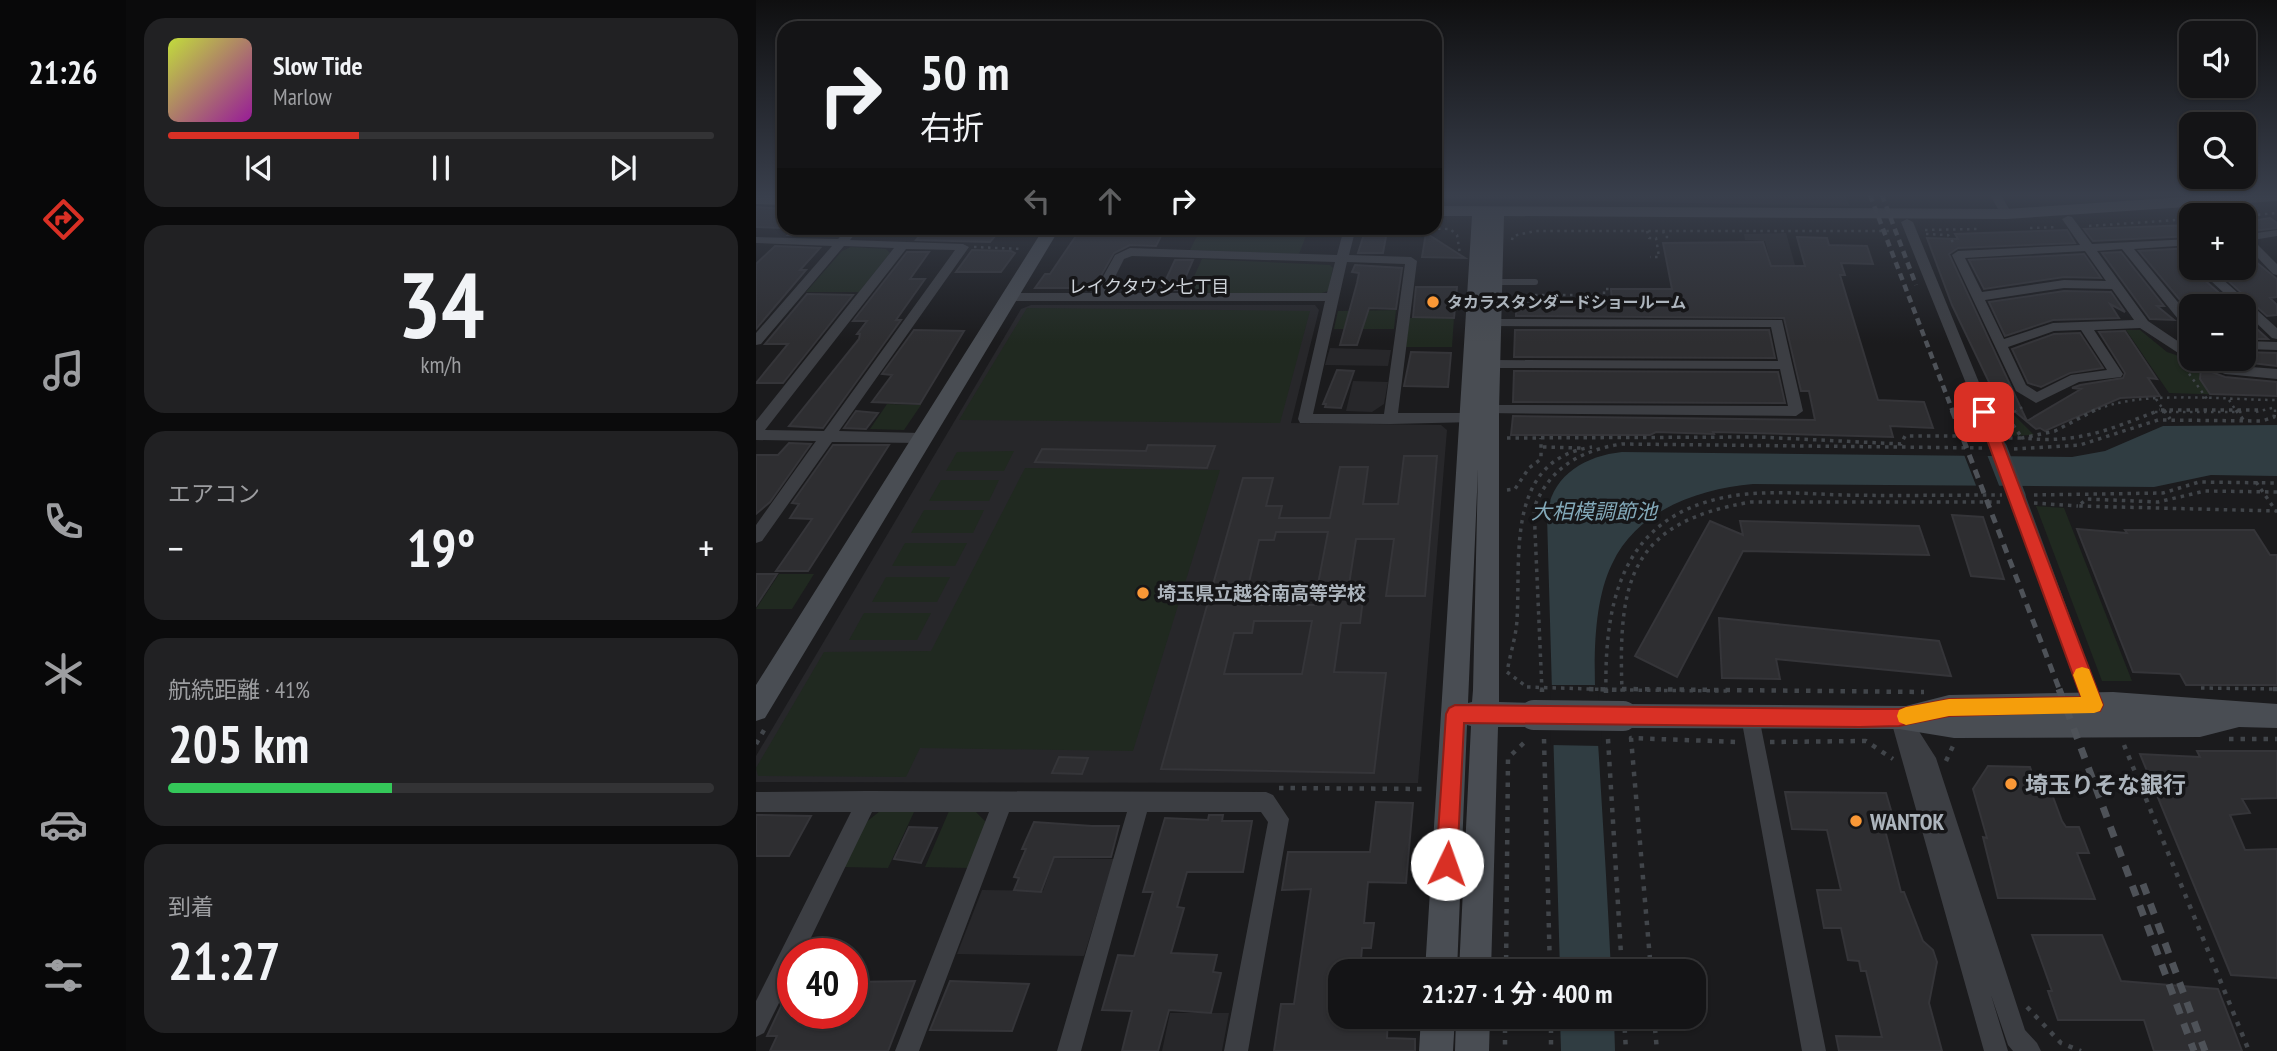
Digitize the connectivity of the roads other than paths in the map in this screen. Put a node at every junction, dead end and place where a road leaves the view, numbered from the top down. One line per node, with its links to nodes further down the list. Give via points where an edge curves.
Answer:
1 (840, 244): 29 (street)
2 (863, 244): 10 (street)
3 (1041, 244): 22 (street)
4 (1345, 244): 14 (street)
5 (1491, 244): 38 (street)
6 (1493, 244): 17 (street)
7 (1918, 244): 47 (street, bridge, via 1998,444)
8 (2086, 244): 12 (street)
9 (2125, 245): 11 (street); 12 (street); 24 (street)
10 (903, 246): 40 (street); 41 (street, via 963,247)
11 (2179, 246)
12 (2088, 247): 19 (street); 21 (street, via 1958,255)
13 (2256, 250): 15 (street)
14 (1340, 260): 20 (street); 23 (street, via 1130,252 1119,257); 39 (street, via 1411,261)
15 (2277, 271)
16 (2216, 280): 28 (street)
17 (1493, 282): 18 (lane); 25 (street)
18 (1535, 282)
19 (2115, 285): 21 (street, via 2064,284); 27 (street)
20 (1332, 297): 23 (street); 39 (street, via 1305,419)
21 (1978, 297): 30 (street)
22 (1007, 298): 23 (street); 42 (street)
23 (1098, 298)
24 (2179, 311)
25 (1493, 323): 34 (street); 35 (street, via 1777,323)
26 (2084, 324): 27 (street); 30 (street, via 2053,327); 30 (street, via 2116,374 2076,378 2036,398 2021,388)
27 (2143, 324): 33 (street)
28 (2277, 335)
29 (756, 340)
30 (2000, 345)
31 (2256, 345): 32 (street)
32 (2277, 346)
33 (2179, 348)
34 (1490, 364): 35 (street); 38 (street)
35 (1786, 365): 38 (street, via 1796,411)
36 (2251, 371): 37 (street)
37 (2277, 373)
38 (1479, 414): 39 (street); 45 (street); 46 (street)
39 (1390, 419)
40 (756, 433): 41 (street)
41 (828, 437): 42 (street); 43 (street)
42 (921, 438): 44 (street)
43 (756, 537)
44 (756, 709)
45 (1485, 713): 46 (street); 49 (street, bridge, via 1537,721 1618,714); 56 (street)
46 (1455, 714): 55 (street)
47 (2097, 715): 48 (street, via 2200,724 2239,715); 50 (street, via 1954,725)
48 (2277, 716)
49 (1750, 717): 50 (street); 65 (street)
50 (1899, 717): 66 (street); 67 (street, via 1926,758 2016,1037)
51 (867, 801): 52 (street); 53 (street); 57 (street)
52 (756, 802)
53 (1002, 803): 54 (street); 60 (street)
54 (1140, 803): 61 (street); 62 (street, via 1266,802 1279,819)
55 (1442, 959)
56 (1475, 959)
57 (756, 1025)
58 (1437, 1029): 63 (street)
59 (1473, 1029): 64 (street)
60 (907, 1051)
61 (1069, 1051)
62 (1236, 1051)
63 (1436, 1051)
64 (1472, 1051)
65 (1814, 1051)
66 (1996, 1051)
67 (2029, 1051)

